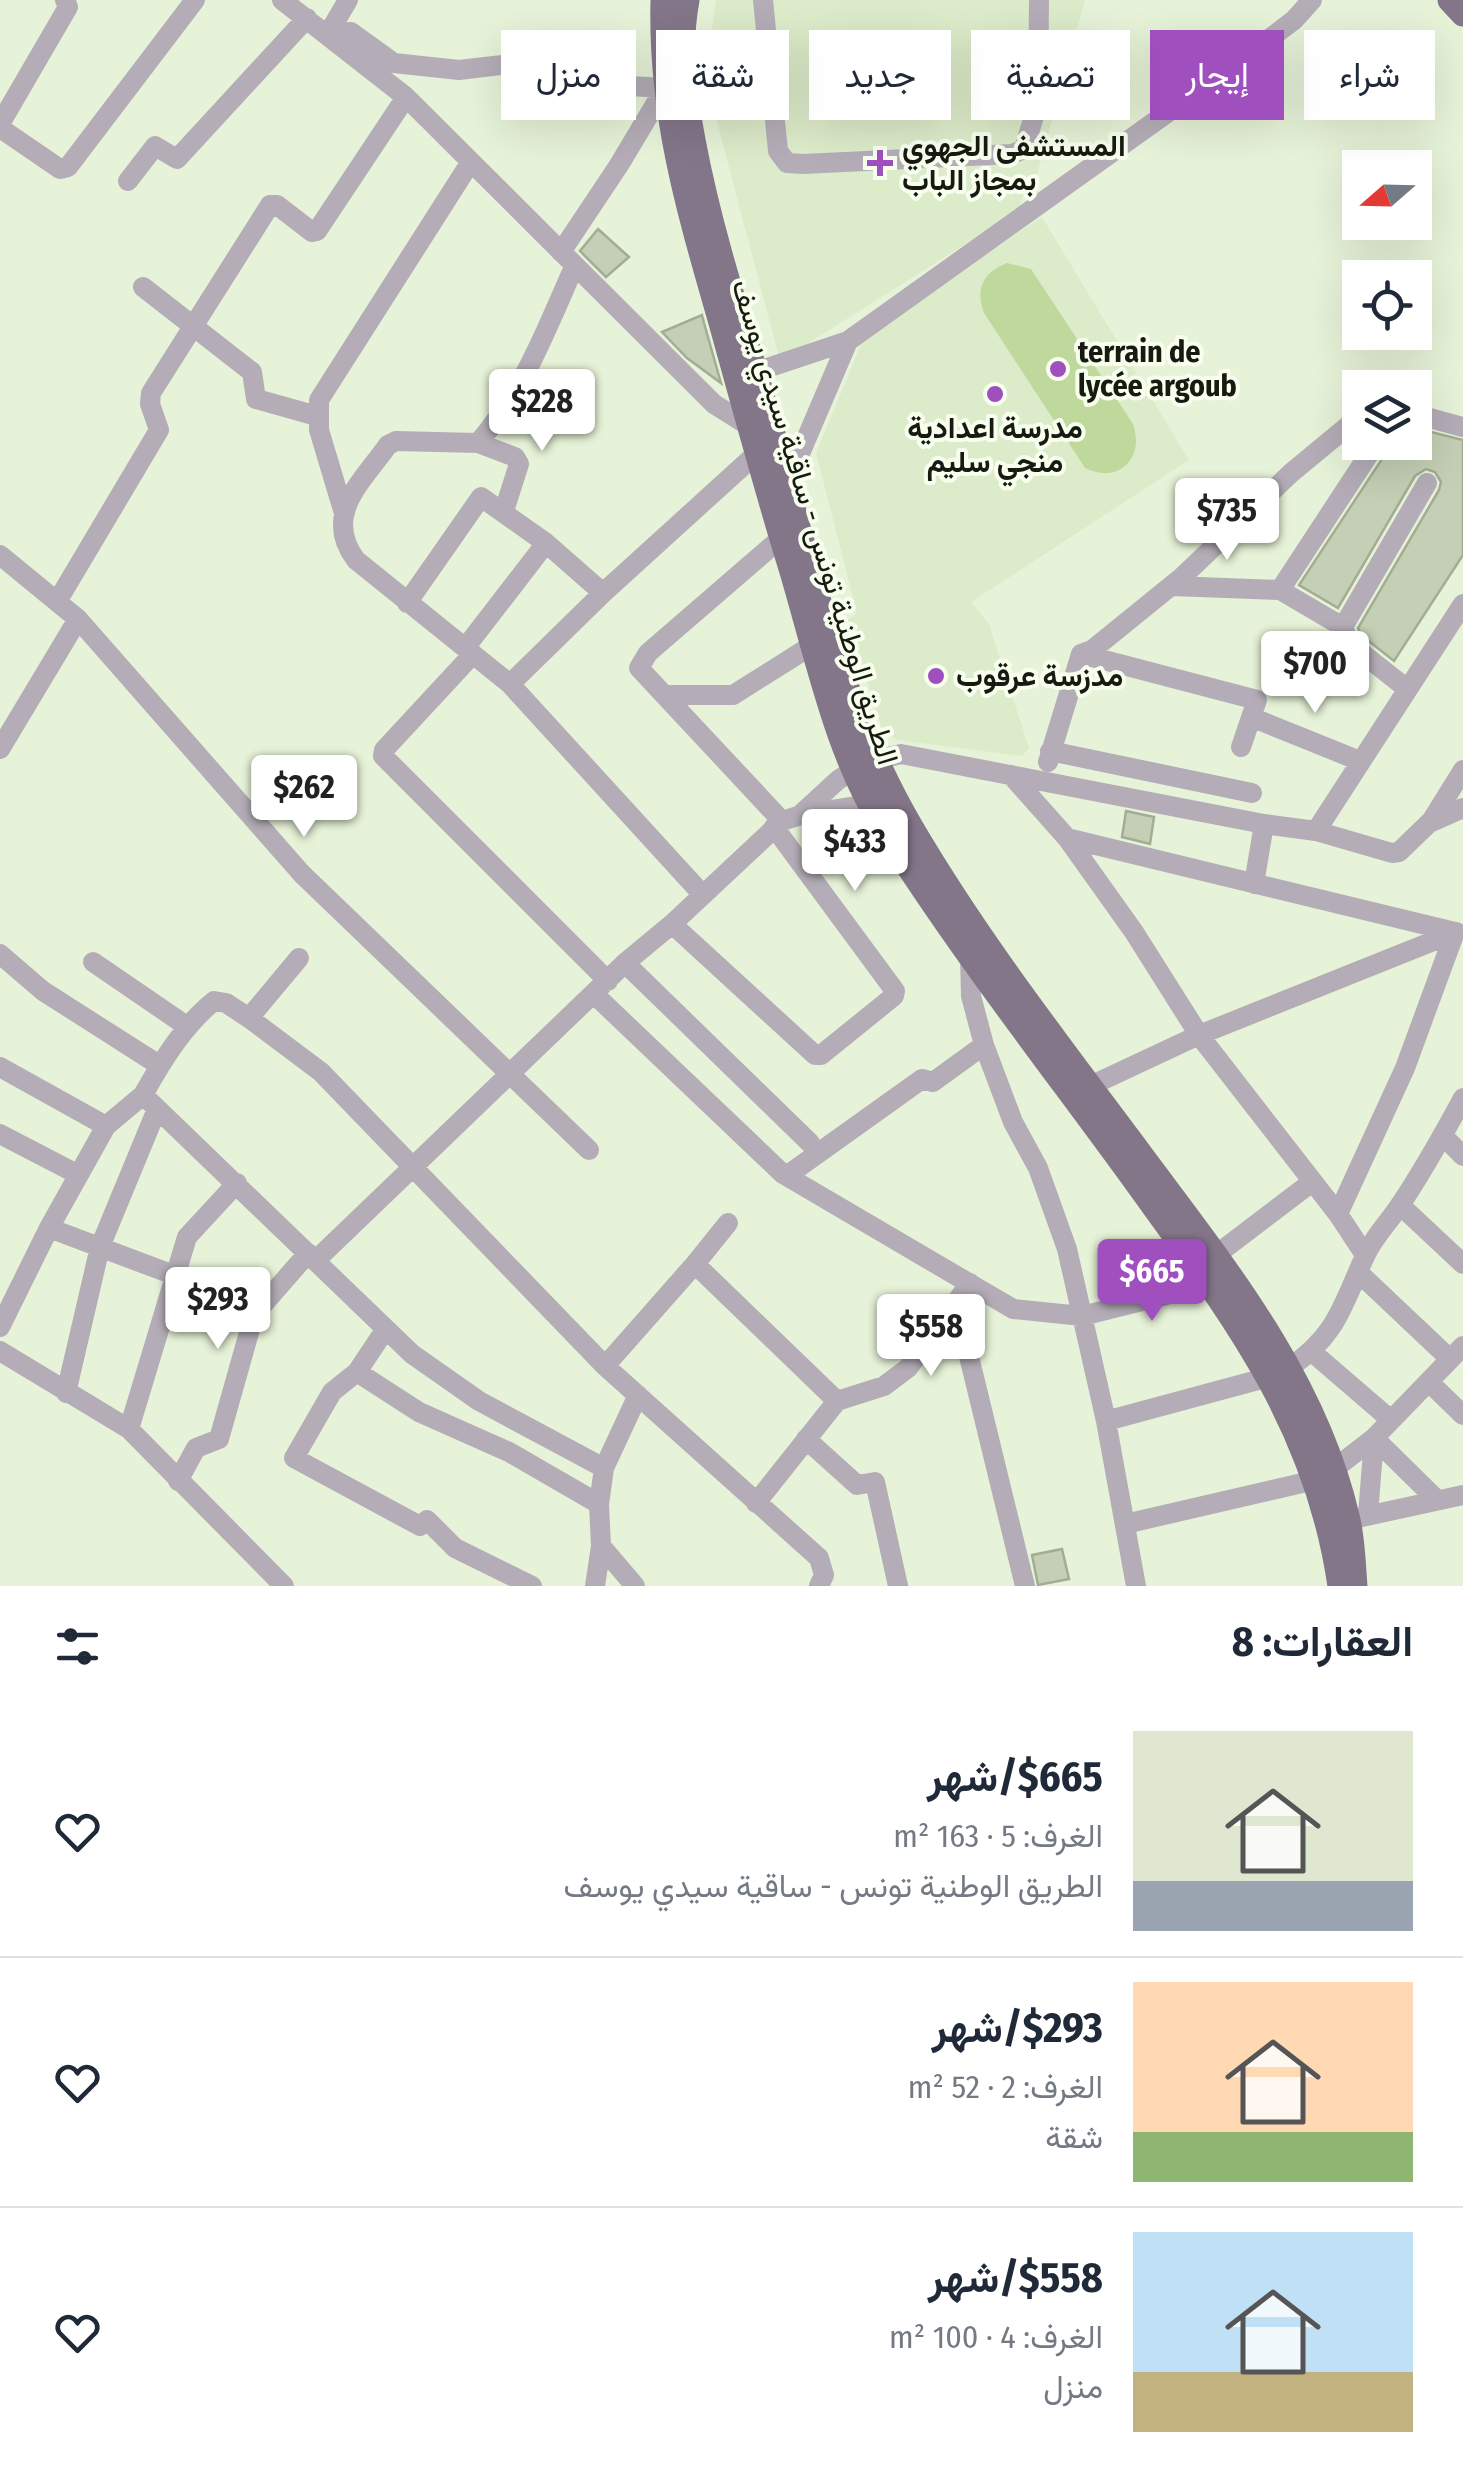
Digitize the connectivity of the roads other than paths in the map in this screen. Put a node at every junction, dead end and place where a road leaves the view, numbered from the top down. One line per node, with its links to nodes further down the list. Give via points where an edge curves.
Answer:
1 (65, 0): 23 (street, via 68,6)
2 (195, 0): 23 (street, via 68,166 60,169)
3 (282, 0): 12 (street)
4 (348, 0): 16 (street)
5 (663, 0): 13 (main road, الطريق الوطنية تونس - ساقية سيدي يوسف)
6 (686, 0): 14 (main road, الطريق الوطنية تونس - ساقية سيدي يوسف)
7 (763, 0): 15 (street)
8 (1039, 0): 22 (street, via 1038,103 1024,149 787,163 778,152)
9 (1312, 0): 29 (street, via 1248,55)
10 (1450, 0): 11 (main road)
11 (1463, 14)
12 (307, 18): 16 (street); 25 (street, via 177,159 156,146)
13 (664, 30)
14 (682, 30)
15 (765, 30)
16 (328, 34): 17 (street, via 351,32 394,63 459,70 536,61 593,84); 18 (street)
17 (656, 88)
18 (406, 97): 24 (street); 28 (street, via 318,231 270,205)
19 (656, 103): 26 (street)
20 (671, 120): 33 (main road, الطريق الوطنية تونس - ساقية سيدي يوسف, via 686,204)
21 (690, 120): 30 (main road, الطريق الوطنية تونس - ساقية سيدي يوسف, via 702,194)
22 (774, 120)
23 (0, 126)
24 (470, 163): 26 (street); 31 (street, via 319,400)
25 (128, 182)
26 (568, 259): 33 (street, via 714,404); 36 (street, via 530,366)
27 (143, 287): 28 (street)
28 (195, 326): 31 (street, via 252,372 256,398); 49 (street, via 151,393 159,430)
29 (848, 341): 30 (street); 40 (street)
30 (755, 372): 40 (main road, الطريق الوطنية تونس - ساقية سيدي يوسف)
31 (317, 416): 41 (street)
32 (1432, 419): 34 (street)
33 (748, 426): 37 (main road, الطريق الوطنية تونس - ساقية سيدي يوسف)
34 (1463, 428)
35 (1342, 431): 46 (street)
36 (478, 443): 41 (street, via 388,445); 42 (street, via 519,464)
37 (756, 454): 43 (main road, الطريق الوطنية تونس - ساقية سيدي يوسف); 48 (street)
38 (1365, 460): 47 (street)
39 (1426, 483): 54 (street)
40 (787, 484): 52 (main road, الطريق الوطنية تونس - ساقية سيدي يوسف)
41 (344, 510): 50 (street, via 340,519 350,551)
42 (504, 511): 44 (street); 50 (street, via 478,499)
43 (781, 538): 52 (main road, الطريق الوطنية تونس - ساقية سيدي يوسف); 60 (street, via 639,663)
44 (546, 543): 48 (street); 56 (street)
45 (0, 555): 49 (street)
46 (1172, 586): 47 (street); 57 (street)
47 (1280, 590): 54 (street)
48 (603, 593): 58 (street)
49 (58, 600): 53 (street)
50 (408, 603): 56 (street)
51 (1462, 608): 59 (street)
52 (813, 609): 55 (main road, الطريق الوطنية تونس - ساقية سيدي يوسف); 66 (main road, الطريق الوطنية تونس - ساقية سيدي يوسف, via 851,702)
53 (78, 619): 62 (street); 94 (street, via 280,851)
54 (1343, 627): 59 (street, via 1349,643)
55 (814, 644): 60 (street, via 733,695); 66 (main road, الطريق الوطنية تونس - ساقية سيدي يوسف)
56 (469, 651): 58 (street); 87 (street, via 383,756)
57 (1080, 654): 61 (street, via 1258,700); 64 (street)
58 (510, 684): 79 (street)
59 (1406, 688): 65 (street)
60 (664, 695): 73 (street)
61 (1251, 718): 63 (street); 65 (street)
62 (3, 737)
63 (1241, 746)
64 (1050, 752): 69 (street); 70 (street)
65 (1360, 762): 76 (street)
66 (865, 765): 68 (street, via 902,754); 71 (main road, الطريق الوطنية تونس - ساقية سيدي يوسف); 73 (street); 95 (main road, الطريق الوطنية تونس - ساقية سيدي يوسف)
67 (1463, 770): 75 (street)
68 (1011, 775): 69 (street); 77 (street)
69 (1043, 782): 74 (street)
70 (1252, 793)
71 (870, 804): 73 (street); 83 (main road, الطريق الوطنية تونس - ساقية سيدي يوسف)
72 (1463, 808): 75 (street)
73 (786, 821): 79 (street); 80 (street, via 894,996 815,1055)
74 (1264, 824): 76 (street); 78 (street)
75 (1429, 824): 76 (street, via 1392,853)
76 (1316, 831)
77 (1067, 838): 78 (street); 90 (street)
78 (1254, 884): 81 (street)
79 (702, 894): 80 (street)
80 (672, 924): 86 (street)
81 (1459, 931): 90 (street); 110 (street)
82 (0, 954): 92 (street, via 42,991)
83 (970, 957): 91 (street); 121 (main road, الطريق الوطنية تونس - ساقية سيدي يوسف)
84 (299, 958): 88 (street)
85 (93, 962): 89 (street)
86 (625, 963): 87 (street); 101 (street)
87 (602, 988): 94 (street); 106 (street)
88 (250, 1018): 89 (street, via 218,999); 104 (street, via 320,1072)
89 (188, 1027): 92 (street)
90 (1199, 1034): 95 (street); 108 (street)
91 (984, 1045): 106 (street); 122 (street, via 1038,1168)
92 (160, 1065): 97 (street)
93 (0, 1067): 98 (street)
94 (509, 1076): 102 (street); 104 (street)
95 (1090, 1086): 114 (main road, الطريق الوطنية تونس - ساقية سيدي يوسف)
96 (1463, 1098): 100 (street)
97 (150, 1102): 98 (street); 107 (street); 113 (street)
98 (106, 1126): 105 (street)
99 (0, 1134): 105 (street)
100 (1442, 1136): 103 (street); 109 (street)
101 (810, 1143)
102 (589, 1150)
103 (1463, 1156)
104 (414, 1169): 115 (street); 129 (street)
105 (77, 1174): 112 (street)
106 (783, 1174): 120 (street)
107 (237, 1182): 115 (street); 119 (street, via 187,1237)
108 (1312, 1182): 110 (street); 114 (street)
109 (1400, 1205): 117 (street); 118 (street)
110 (1338, 1214): 117 (street)
111 (728, 1223): 116 (street)
112 (49, 1228): 113 (street); 123 (street)
113 (100, 1247): 119 (street); 133 (street)
114 (1216, 1256): 131 (main road, الطريق الوطنية تونس - ساقية سيدي يوسف, via 1263,1322)
115 (312, 1257): 124 (street); 144 (street, via 254,1315 219,1439 196,1448)
116 (695, 1264): 129 (street); 135 (street)
117 (1362, 1264): 127 (street, via 1328,1334); 128 (street)
118 (1463, 1264)
119 (174, 1276): 139 (street)
120 (970, 1284): 122 (street, via 1013,1310); 135 (street, via 908,1368 884,1386)
121 (1210, 1284): 122 (street); 131 (main road, الطريق الوطنية تونس - ساقية سيدي يوسف)
122 (1082, 1316): 138 (street)
123 (0, 1327)
124 (385, 1330): 130 (street); 142 (street, via 479,1401)
125 (963, 1332): 159 (street)
126 (0, 1352): 133 (street)
127 (1312, 1352): 131 (street); 137 (street)
128 (1457, 1352): 132 (street)
129 (605, 1366): 134 (street)
130 (357, 1372): 148 (street, via 419,1412 508,1452); 154 (street, via 332,1392 294,1458 420,1526 427,1520 455,1548)
131 (1279, 1372): 138 (street); 143 (main road, الطريق الوطنية تونس - ساقية سيدي يوسف)
132 (1430, 1383): 136 (street); 137 (street)
133 (66, 1393): 139 (street)
134 (638, 1395): 142 (street); 147 (street)
135 (837, 1402): 140 (street)
136 (1463, 1415)
137 (1391, 1420): 141 (street)
138 (1106, 1422): 150 (street)
139 (129, 1429): 144 (street)
140 (806, 1438): 147 (street); 158 (street, via 857,1485 876,1482)
141 (1374, 1438): 143 (street); 146 (street); 149 (street)
142 (604, 1468): 148 (street)
143 (1324, 1474): 149 (main road, الطريق الوطنية تونس - ساقية سيدي يوسف); 150 (street); 160 (main road, الطريق الوطنية تونس - ساقية سيدي يوسف)
144 (178, 1481): 153 (street)
145 (1463, 1495): 146 (street)
146 (1436, 1500): 149 (street)
147 (756, 1503): 157 (street, via 818,1558 824,1575)
148 (598, 1504): 151 (street)
149 (1358, 1517): 161 (main road, الطريق الوطنية تونس - ساقية سيدي يوسف)
150 (1125, 1524): 152 (street)
151 (600, 1546): 155 (street); 156 (street)
152 (1134, 1585)
153 (284, 1586)
154 (532, 1586)
155 (595, 1586)
156 (635, 1586)
157 (819, 1586)
158 (898, 1586)
159 (1025, 1586)
160 (1340, 1586)
161 (1355, 1586)

